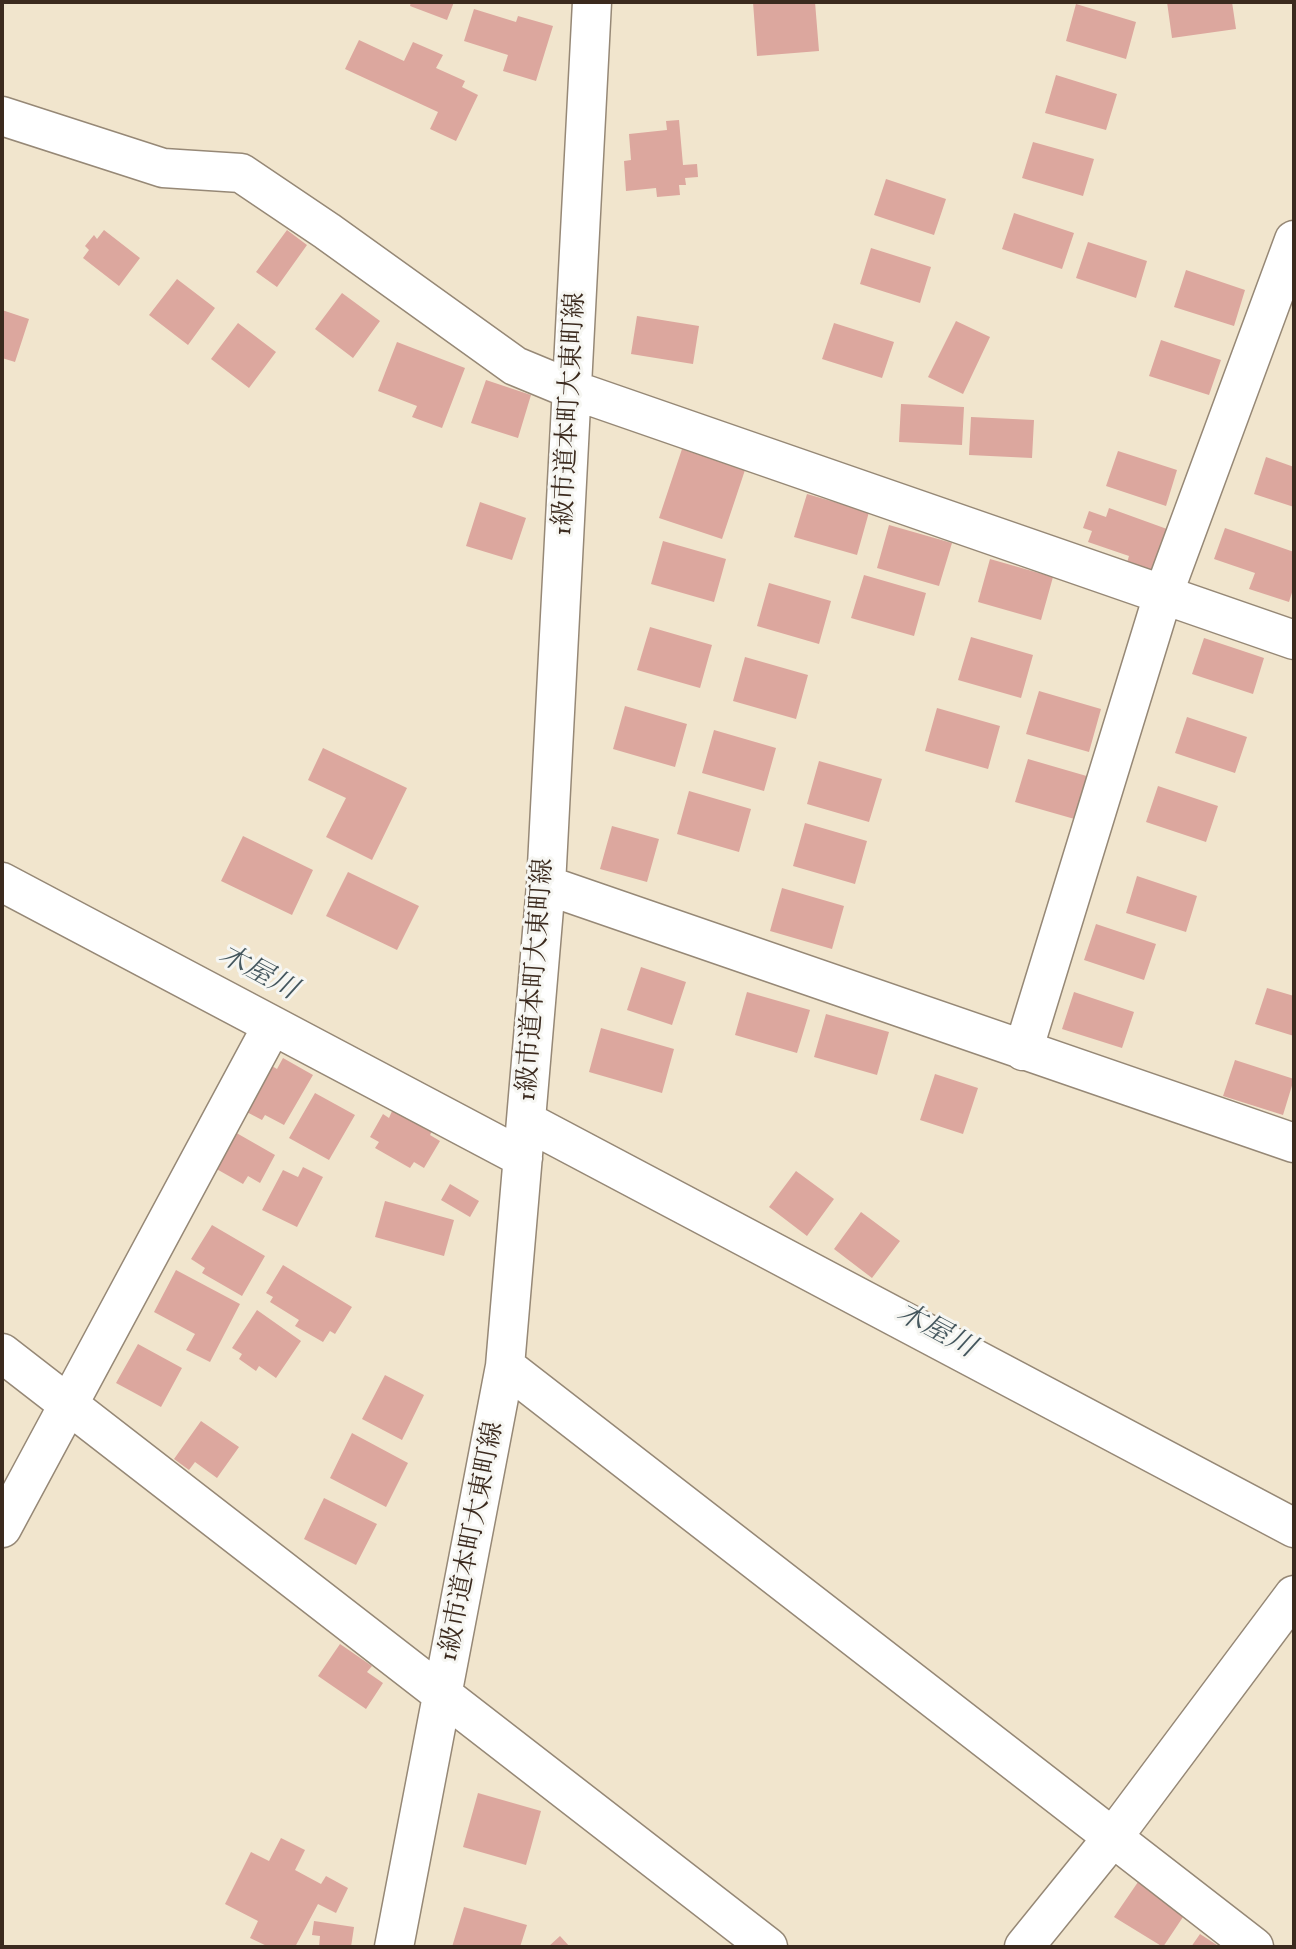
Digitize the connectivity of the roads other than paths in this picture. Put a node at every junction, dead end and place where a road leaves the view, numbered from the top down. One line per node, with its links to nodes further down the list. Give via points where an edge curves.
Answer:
1 (592, 2): 4 (street, 1級市道本町大東町線)
2 (2, 116): 4 (street, via 163,169 241,173 515,366)
3 (1294, 240): 5 (street)
4 (573, 390): 5 (street); 8 (street, 1級市道本町大東町線)
5 (1163, 595): 6 (street); 10 (street)
6 (1294, 640)
7 (2, 882): 9 (street)
8 (546, 885): 10 (street); 11 (street, 1級市道本町大東町線)
9 (272, 1026): 11 (street); 15 (street)
10 (1023, 1051): 12 (street)
11 (525, 1139): 14 (street, 1級市道本町大東町線); 17 (street)
12 (1294, 1143)
13 (2, 1353): 15 (street)
14 (505, 1366): 19 (street, 1級市道本町大東町線); 20 (street)
15 (69, 1404): 16 (street); 19 (street)
16 (2, 1528)
17 (1294, 1528)
18 (1294, 1595): 20 (street)
19 (444, 1695): 21 (street, 1級市道本町大東町線); 22 (street)
20 (1113, 1838): 23 (street); 24 (street)
21 (394, 1947)
22 (768, 1947)
23 (1024, 1947)
24 (1254, 1947)

